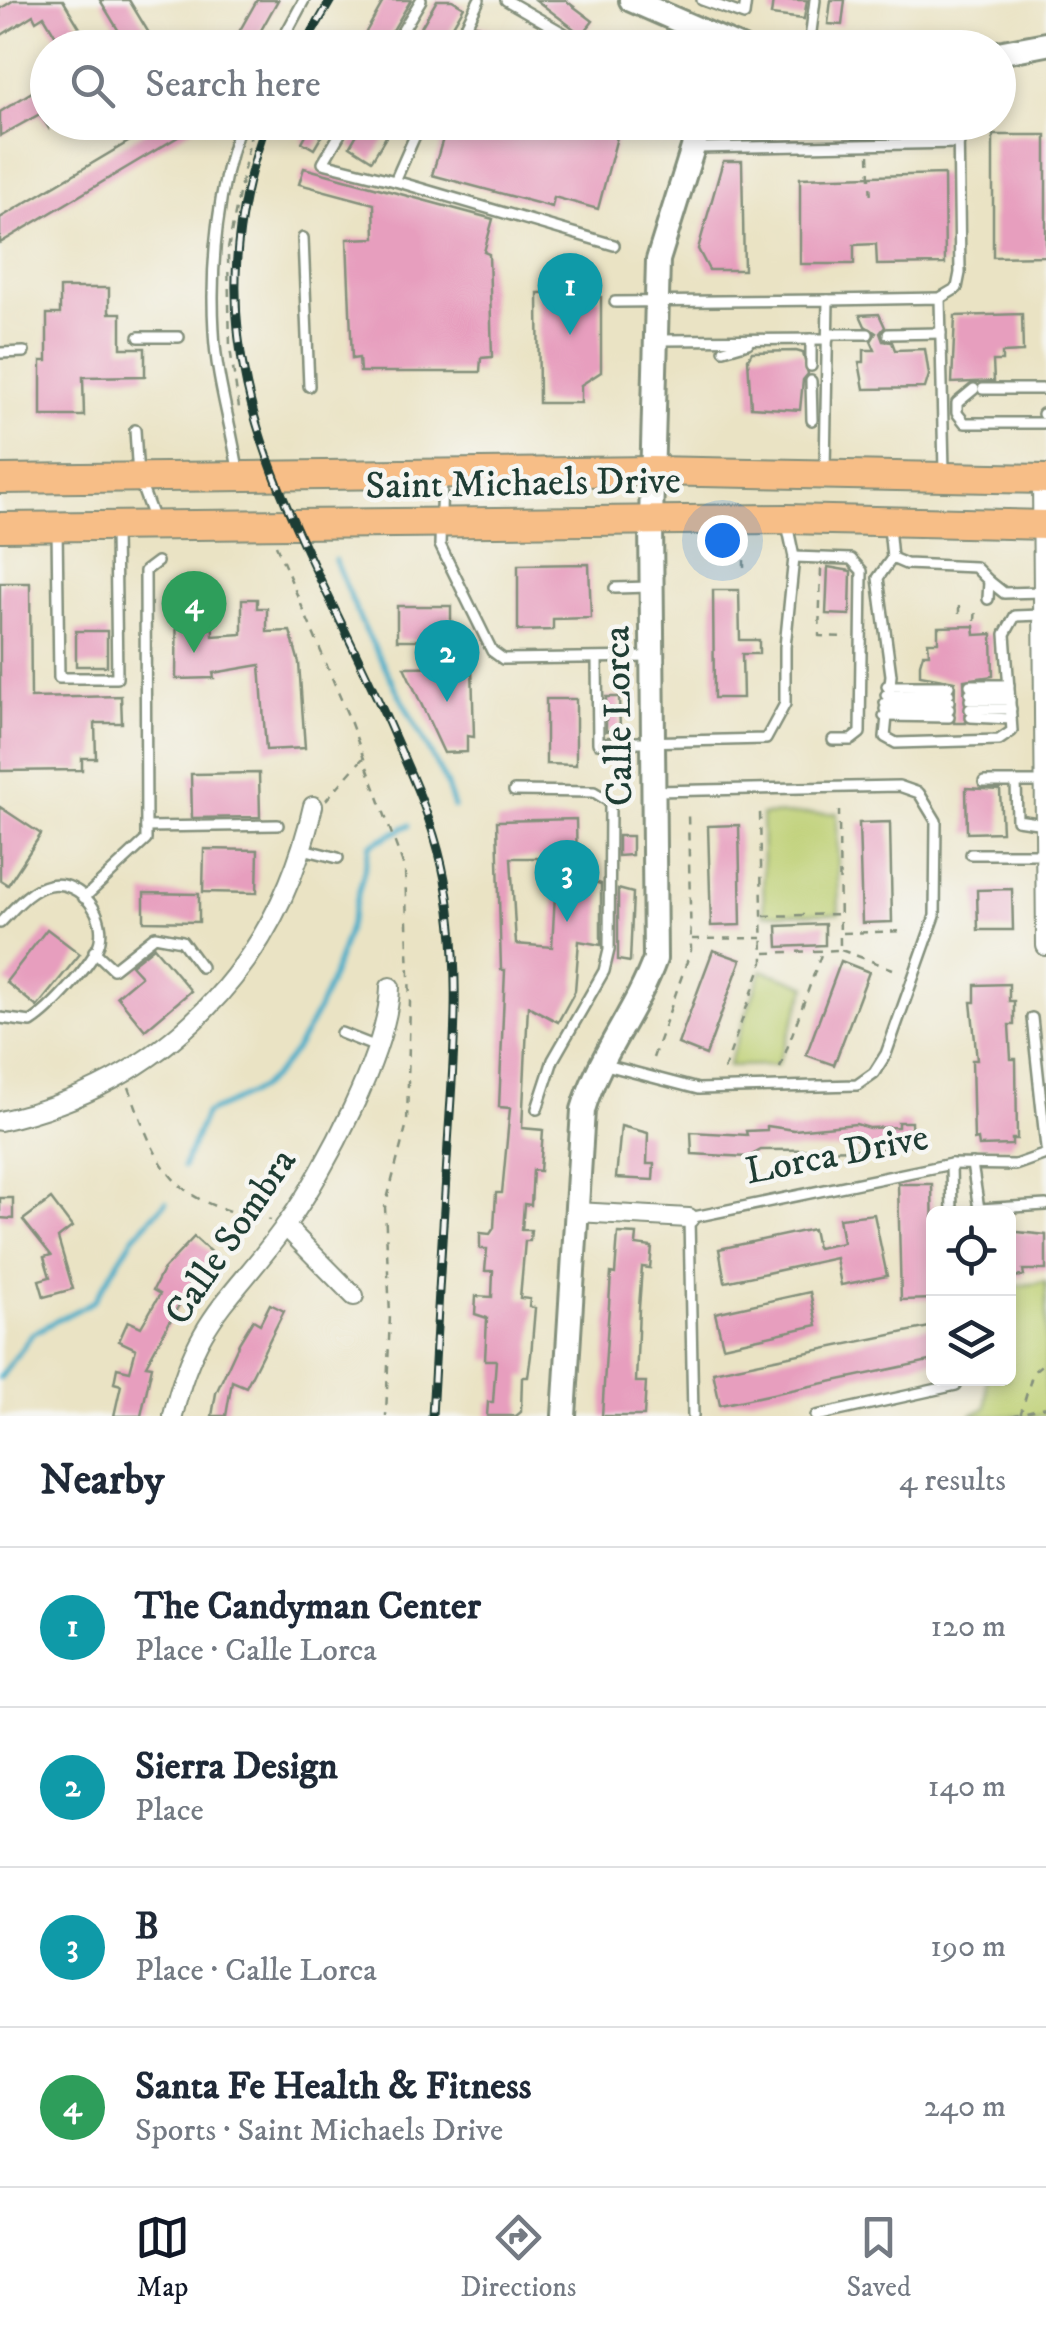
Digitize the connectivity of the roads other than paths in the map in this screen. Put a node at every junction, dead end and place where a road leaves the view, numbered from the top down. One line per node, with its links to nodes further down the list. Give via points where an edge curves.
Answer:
1 (304, 0): 9 (lane)
2 (420, 0): 10 (lane)
3 (479, 0): 11 (lane)
4 (506, 0): 12 (lane)
5 (702, 0): 6 (lane, via 744,15)
6 (746, 0)
7 (815, 0): 14 (lane)
8 (641, 2): 13 (street)
9 (288, 30)
10 (402, 30)
11 (464, 30)
12 (558, 30)
13 (699, 30)
14 (811, 30)
15 (1046, 44): 16 (street)
16 (1016, 50)
17 (237, 140): 52 (lane, via 214,270 214,333)
18 (336, 140): 23 (lane, via 323,162)
19 (413, 140): 23 (lane)
20 (696, 140): 22 (street, Calle Lorca)
21 (958, 142): 22 (lane); 26 (lane, via 960,273 957,288)
22 (694, 148): 29 (street, Calle Lorca, via 658,260)
23 (396, 180): 25 (lane)
24 (303, 238): 44 (lane)
25 (614, 245)
26 (940, 298): 27 (lane); 32 (lane)
27 (828, 300): 29 (lane); 35 (lane)
28 (615, 302): 29 (lane)
29 (656, 302): 38 (street, Calle Lorca)
30 (868, 334): 35 (lane)
31 (888, 334): 32 (lane)
32 (941, 334): 51 (lane)
33 (138, 337): 34 (lane)
34 (179, 337)
35 (828, 337): 37 (lane); 50 (lane)
36 (760, 339): 37 (lane); 38 (lane); 39 (lane)
37 (811, 339): 42 (lane)
38 (655, 340): 49 (street, Calle Lorca)
39 (724, 350)
40 (24, 352): 41 (lane)
41 (0, 353)
42 (811, 366)
43 (812, 382): 47 (lane)
44 (309, 386)
45 (1044, 389): 46 (lane, via 979,389 957,403 965,423)
46 (1044, 417)
47 (812, 420)
48 (134, 430): 54 (lane)
49 (652, 471): 50 (main road, Saint Michaels Drive); 53 (main road, Saint Michaels Drive); 59 (street, Calle Lorca)
50 (825, 472): 51 (main road, Saint Michaels Drive)
51 (944, 474): 56 (main road, Saint Michaels Drive)
52 (239, 475): 53 (main road, Saint Michaels Drive); 54 (main road, Saint Michaels Drive)
53 (442, 475): 60 (lane)
54 (138, 477): 55 (main road, Saint Michaels Drive); 61 (lane)
55 (0, 478)
56 (1044, 479): 62 (street)
57 (786, 519): 58 (main road, Saint Michaels Drive); 59 (main road, Saint Michaels Drive); 66 (lane)
58 (888, 519): 62 (main road, Saint Michaels Drive); 67 (lane)
59 (651, 521): 60 (main road, Saint Michaels Drive); 70 (street, Calle Lorca)
60 (440, 522): 61 (main road, Saint Michaels Drive); 76 (lane, via 440,545 492,651 503,659)
61 (156, 525): 64 (main road, Saint Michaels Drive)
62 (1043, 525): 72 (street)
63 (57, 526): 64 (main road, Saint Michaels Drive); 64 (lane, via 59,678 117,678); 65 (main road, Saint Michaels Drive)
64 (115, 526)
65 (0, 527)
66 (794, 557): 80 (lane, via 850,559 862,571 860,733); 81 (lane, via 785,704 766,738)
67 (892, 558): 69 (lane, via 975,567); 79 (lane, via 878,578 891,676)
68 (157, 562): 90 (lane, via 145,571)
69 (990, 582): 72 (lane, via 1004,593); 73 (lane)
70 (652, 587): 71 (lane); 75 (street, Calle Lorca)
71 (614, 588)
72 (1041, 592): 74 (street)
73 (988, 598)
74 (1041, 615): 78 (lane, via 1010,621); 82 (street)
75 (654, 657): 76 (lane); 81 (street, Calle Lorca)
76 (596, 660): 81 (lane, via 598,743)
77 (949, 701): 79 (lane); 79 (lane); 79 (lane)
78 (1010, 701): 78 (lane, via 970,701); 79 (lane, via 1012,731 999,740 896,743 885,738)
79 (885, 702)
80 (833, 740)
81 (656, 744): 87 (street, Calle Lorca)
82 (1044, 759): 85 (street)
83 (984, 782): 84 (lane)
84 (1016, 782): 85 (lane); 89 (lane, via 1017,820)
85 (1043, 782): 89 (street)
86 (514, 791): 107 (lane, via 594,792 610,802 610,950 553,1060)
87 (656, 791): 106 (street, Calle Lorca, via 655,959); 106 (lane, via 899,786 918,793 936,821 935,916 886,1054 857,1085 698,1088)
88 (312, 809): 92 (street)
89 (1044, 824): 94 (street)
90 (146, 826): 91 (lane); 96 (lane, via 146,840)
91 (278, 826)
92 (303, 849): 95 (lane); 108 (street, via 280,908 237,978 188,1029 125,1075 56,1106)
93 (972, 854): 94 (lane)
94 (1045, 854): 98 (street)
95 (338, 858)
96 (84, 898): 97 (lane, via 73,888 50,885); 99 (lane, via 100,919)
97 (0, 923)
98 (1046, 946)
99 (94, 951): 100 (lane, via 114,970 155,936 182,941); 102 (lane, via 47,1012 31,1022)
100 (202, 967)
101 (390, 987): 105 (street, Calle Sombra)
102 (0, 1018)
103 (1032, 1018): 109 (lane)
104 (341, 1033): 105 (lane)
105 (379, 1048): 116 (street, Calle Sombra)
106 (599, 1064): 114 (street, Calle Lorca, via 583,1110)
107 (537, 1109)
108 (0, 1121)
109 (1046, 1151): 111 (lane, via 1015,1165)
110 (951, 1164): 111 (lane); 113 (lane, Lorca Drive); 115 (lane, Lorca Drive)
111 (972, 1164): 112 (lane, via 979,1208)
112 (1046, 1205)
113 (952, 1206)
114 (576, 1212): 115 (street, Lorca Drive); 120 (street, Calle Lorca)
115 (689, 1218): 121 (lane)
116 (286, 1226): 117 (street); 119 (street, Calle Sombra, via 208,1320 188,1361)
117 (354, 1296)
118 (951, 1386): 122 (lane)
119 (174, 1416)
120 (564, 1416)
121 (693, 1416)
122 (816, 1416)

